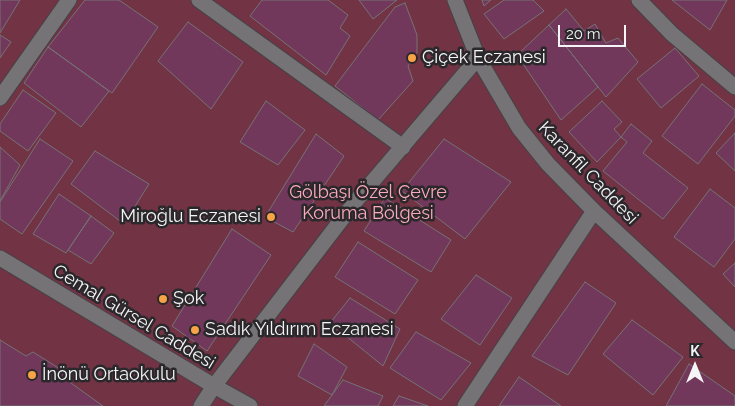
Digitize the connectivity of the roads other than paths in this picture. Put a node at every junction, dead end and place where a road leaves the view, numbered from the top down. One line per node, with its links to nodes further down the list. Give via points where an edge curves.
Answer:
1 (69, 0): 7 (street)
2 (199, 0): 8 (street)
3 (456, 0): 5 (street, Karanfil Caddesi)
4 (639, 0): 6 (street, via 672,34)
5 (478, 58): 8 (street); 9 (street, Karanfil Caddesi, via 519,128 548,164)
6 (735, 86)
7 (0, 98)
8 (404, 146): 12 (street, via 356,202)
9 (594, 211): 11 (street, Karanfil Caddesi); 15 (street)
10 (0, 258): 12 (street, Cemal Gürsel Caddesi)
11 (735, 342)
12 (214, 386): 13 (street); 14 (street, Cemal Gürsel Caddesi)
13 (201, 406)
14 (250, 406)
15 (464, 406)

